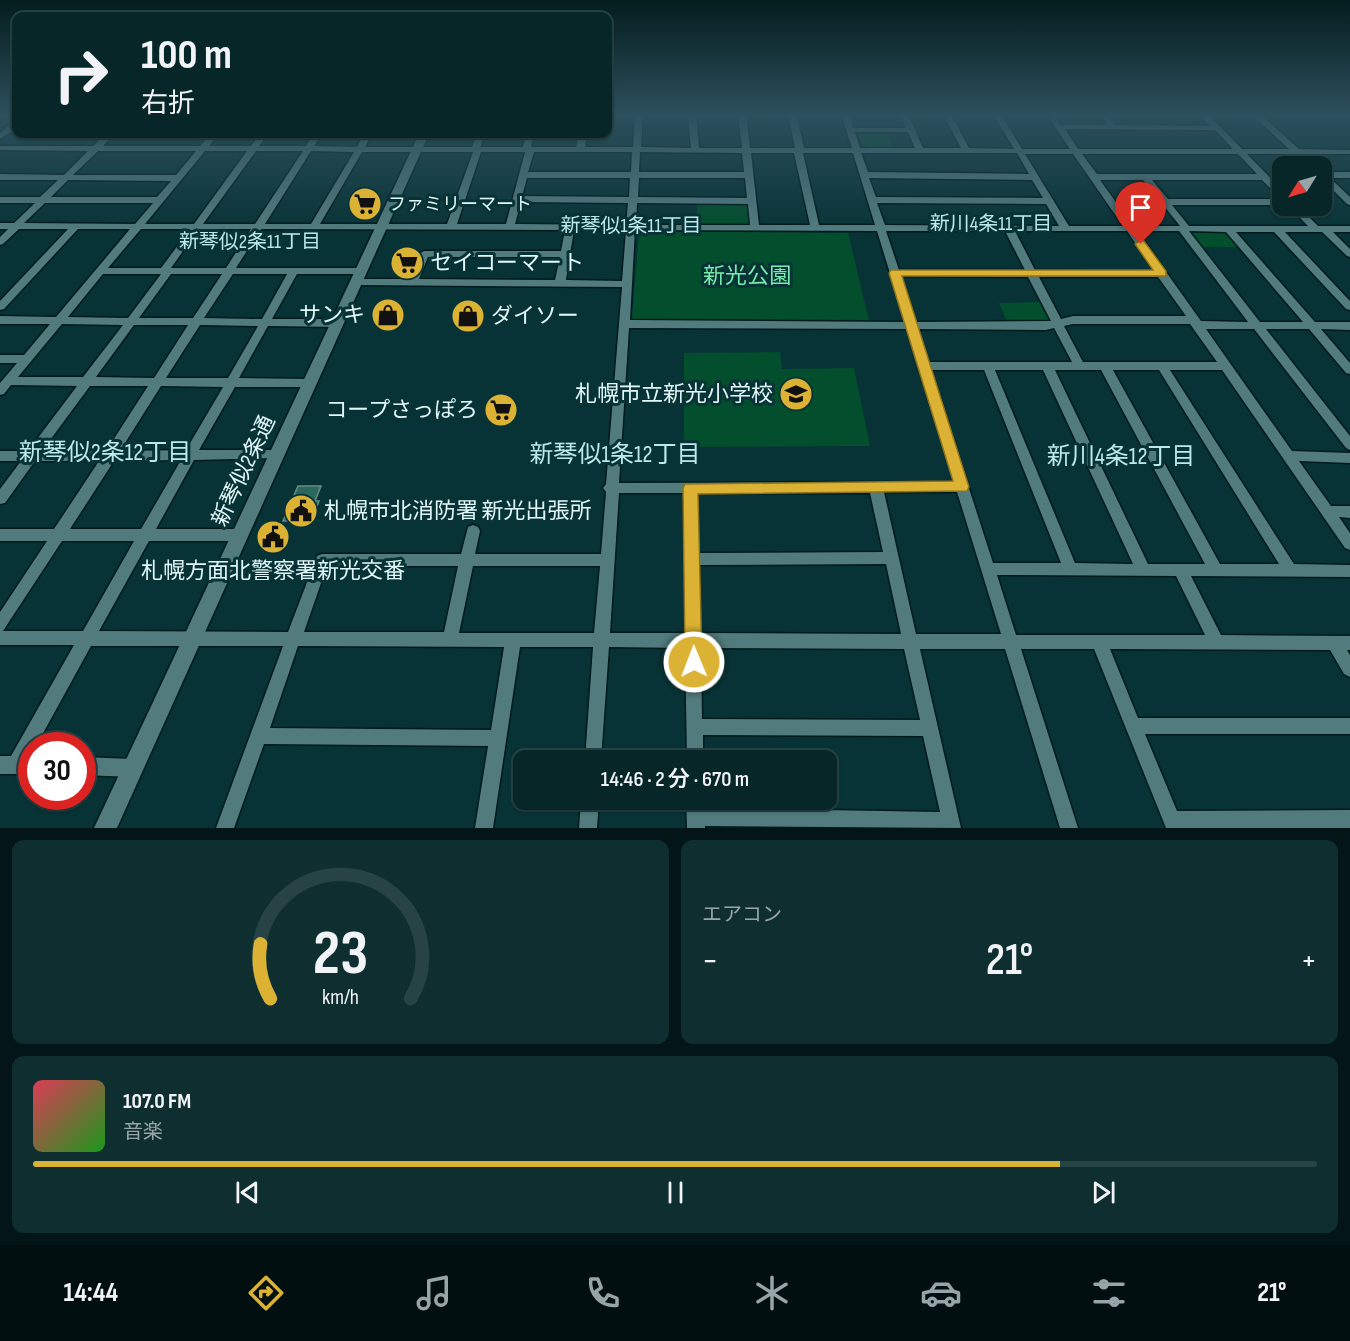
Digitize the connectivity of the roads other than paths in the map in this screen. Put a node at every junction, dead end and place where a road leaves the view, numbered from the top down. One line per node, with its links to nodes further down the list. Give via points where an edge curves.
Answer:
1 (90, 153): 27 (street)
2 (198, 153): 28 (street)
3 (250, 153): 47 (street)
4 (306, 153): 48 (street)
5 (357, 153): 49 (street)
6 (415, 153): 50 (street, 新琴似2条通)
7 (476, 153): 51 (street)
8 (528, 153): 16 (street)
9 (637, 153): 17 (street)
10 (747, 153): 18 (street)
11 (800, 153): 56 (street)
12 (857, 153): 19 (street)
13 (1021, 153): 23 (street)
14 (1077, 153): 24 (street)
15 (1241, 153): 26 (street)
16 (524, 175): 17 (street); 34 (street)
17 (634, 175): 18 (street); 35 (street)
18 (749, 175): 36 (street)
19 (864, 175): 23 (street); 37 (street)
20 (1332, 175): 21 (street)
21 (1350, 175)
22 (0, 177): 27 (street)
23 (1035, 177): 38 (street)
24 (1094, 177): 25 (street); 60 (street)
25 (1144, 177): 26 (street); 39 (street)
26 (1265, 177): 29 (street)
27 (65, 178): 28 (street); 32 (street)
28 (178, 178): 33 (street)
29 (1272, 184)
30 (1332, 185): 41 (street)
31 (0, 200): 32 (street)
32 (42, 200): 33 (street); 46 (street)
33 (159, 200): 44 (street)
34 (518, 200): 35 (street); 52 (street)
35 (633, 200): 36 (street); 54 (street)
36 (752, 201): 55 (street)
37 (872, 201): 38 (street); 57 (street)
38 (1050, 201): 59 (street)
39 (1165, 202): 40 (street); 61 (street)
40 (1272, 202)
41 (1350, 202)
42 (1305, 216): 64 (street)
43 (77, 225): 44 (street); 46 (street); 80 (street)
44 (138, 225): 47 (street); 69 (street)
45 (0, 226): 46 (street)
46 (16, 226): 66 (street)
47 (197, 226): 48 (street); 70 (street)
48 (257, 226): 49 (street); 71 (street)
49 (314, 226): 50 (street)
50 (382, 226): 51 (street); 76 (street, 新琴似2条通)
51 (451, 226): 52 (street)
52 (510, 227): 53 (street)
53 (570, 227): 54 (street); 68 (street)
54 (631, 227): 55 (street); 79 (street)
55 (755, 228): 56 (street)
56 (815, 228): 57 (street)
57 (881, 228): 58 (street); 73 (street)
58 (1009, 229): 59 (street); 74 (street)
59 (1066, 229): 60 (street)
60 (1130, 229): 61 (street); 75 (street)
61 (1184, 229): 62 (street); 92 (street)
62 (1229, 229): 63 (street); 93 (street)
63 (1277, 229): 64 (street); 81 (street)
64 (1320, 229): 65 (street); 67 (street)
65 (1350, 229)
66 (0, 242)
67 (1350, 254)
68 (565, 255): 77 (street, via 424,254); 78 (street)
69 (100, 271): 70 (street); 83 (street)
70 (166, 271): 71 (street); 84 (street)
71 (229, 271): 72 (street); 85 (street)
72 (294, 271): 76 (street); 86 (street)
73 (895, 273): 74 (street); 91 (street)
74 (1032, 274): 75 (street); 88 (street)
75 (1162, 274): 89 (street)
76 (359, 277): 77 (street); 87 (street, 新琴似2条通)
77 (413, 283): 78 (street)
78 (560, 283): 79 (street)
79 (627, 284): 90 (street)
80 (0, 307)
81 (1350, 308)
82 (0, 321): 83 (street)
83 (58, 321): 84 (street); 96 (street)
84 (130, 322): 85 (street); 105 (street)
85 (196, 322): 86 (street); 108 (street)
86 (265, 322): 87 (street); 106 (street)
87 (338, 322): 107 (street, 新琴似2条通)
88 (1057, 323): 89 (street); 91 (street); 97 (street)
89 (1196, 323): 92 (street); 103 (street)
90 (624, 324): 91 (street); 119 (street)
91 (911, 325): 98 (street)
92 (1257, 326): 93 (street); 110 (street)
93 (1312, 326): 94 (street); 104 (street)
94 (1350, 326)
95 (0, 359): 96 (street)
96 (26, 359): 109 (street)
97 (1079, 365): 100 (street); 101 (street)
98 (924, 366): 99 (street); 118 (street)
99 (988, 366): 100 (street); 135 (street)
100 (1047, 366): 137 (street)
101 (1105, 366): 102 (street); 139 (street)
102 (1162, 366): 103 (street); 140 (street)
103 (1226, 366): 114 (street)
104 (1350, 370)
105 (86, 383): 108 (street); 109 (street); 113 (street)
106 (230, 383): 107 (street); 108 (street); 116 (street)
107 (310, 383): 111 (street, 新琴似2条通)
108 (155, 384): 115 (street)
109 (4, 386)
110 (1350, 445)
111 (277, 455): 116 (street); 126 (street, 新琴似2条通)
112 (0, 456): 113 (street)
113 (31, 456): 115 (street); 122 (street)
114 (1289, 456): 117 (street); 123 (street)
115 (108, 457): 116 (street); 128 (street)
116 (189, 457): 129 (street)
117 (1350, 458)
118 (962, 487): 121 (street); 136 (street)
119 (610, 488): 120 (street); 133 (street)
120 (690, 488): 121 (street); 132 (street)
121 (876, 488): 131 (street)
122 (0, 499)
123 (1327, 511): 124 (street); 130 (street)
124 (1350, 512)
125 (473, 531): 134 (street)
126 (240, 535): 129 (street); 145 (street, 新琴似2条通)
127 (0, 536): 128 (street)
128 (58, 536): 129 (street); 142 (street)
129 (145, 536): 144 (street)
130 (1350, 544)
131 (892, 558): 132 (street); 151 (street)
132 (692, 559): 150 (street)
133 (606, 560): 134 (street); 149 (street)
134 (466, 561): 146 (street, via 322,560); 147 (street)
135 (1070, 568): 136 (street); 137 (street)
136 (988, 569): 152 (street)
137 (1143, 569): 138 (street)
138 (1180, 570): 139 (street); 154 (street)
139 (1216, 570): 140 (street)
140 (1290, 570): 141 (street)
141 (1350, 571)
142 (0, 625)
143 (0, 638): 144 (street)
144 (87, 639): 145 (street); 165 (street)
145 (192, 639): 146 (street); 167 (street, 新琴似2条通)
146 (293, 639): 147 (street); 161 (street)
147 (450, 640): 148 (street)
148 (513, 640): 149 (street); 162 (street)
149 (601, 640): 150 (street); 163 (street)
150 (693, 640): 151 (street); 159 (street)
151 (911, 641): 152 (street); 160 (street)
152 (1010, 641): 153 (street); 177 (street)
153 (1099, 642): 154 (street); 157 (street)
154 (1216, 642): 155 (street)
155 (1342, 643): 156 (street)
156 (1350, 669)
157 (1133, 726): 158 (street); 171 (street)
158 (1350, 726)
159 (694, 727): 160 (street); 164 (street)
160 (930, 728): 172 (street)
161 (259, 736): 162 (street); 174 (street)
162 (497, 738): 175 (street)
163 (594, 750)
164 (695, 750)
165 (16, 765)
166 (96, 767): 167 (street)
167 (133, 768): 173 (street, 新琴似2条通)
168 (589, 810): 176 (street)
169 (695, 815): 172 (street)
170 (1350, 819): 171 (street)
171 (1173, 824)
172 (951, 825)
173 (105, 828)
174 (225, 828)
175 (484, 828)
176 (588, 828)
177 (1069, 828)

